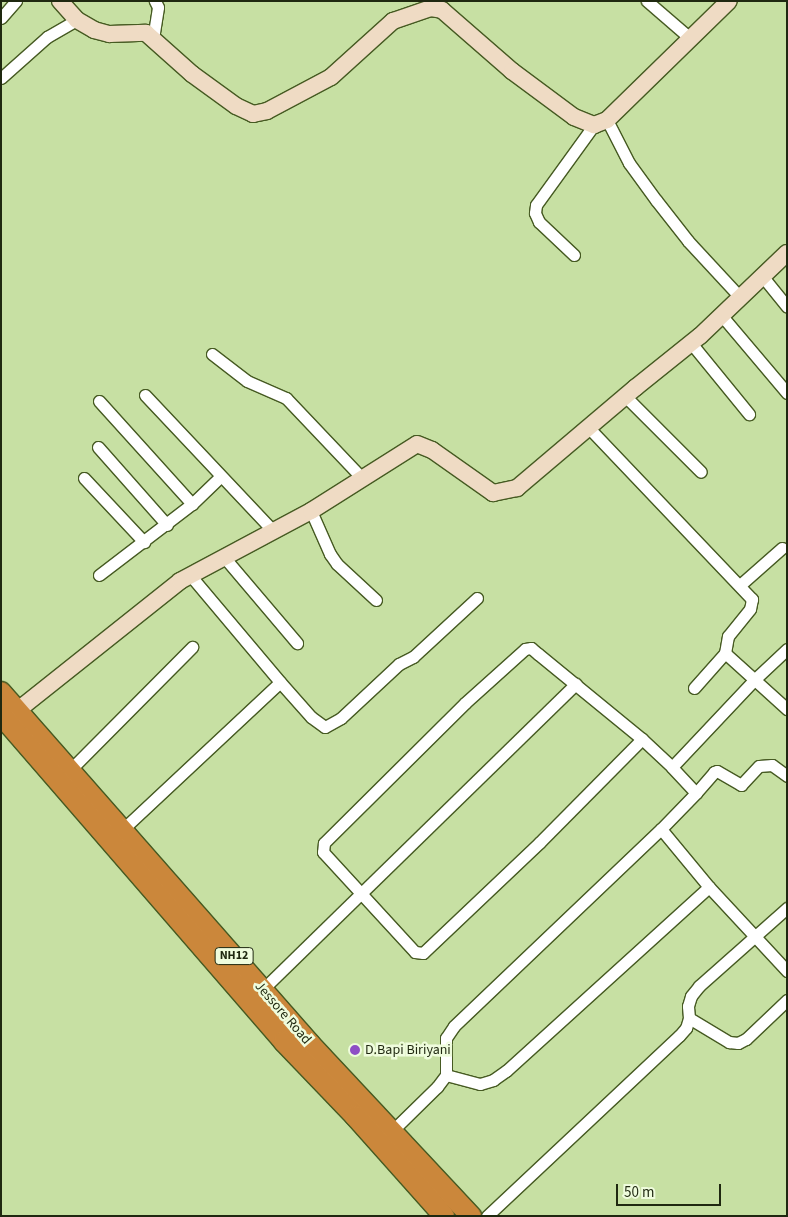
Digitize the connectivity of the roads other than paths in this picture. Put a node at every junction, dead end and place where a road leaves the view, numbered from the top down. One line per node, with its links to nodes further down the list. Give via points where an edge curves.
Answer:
1 (16, 1): 6 (street)
2 (60, 1): 7 (street)
3 (155, 1): 8 (street, via 158,7)
4 (646, 1): 9 (street)
5 (729, 1): 9 (street)
6 (1, 18)
7 (77, 20): 8 (street, via 109,34 146,33); 10 (street, via 47,37)
8 (153, 39): 11 (street, via 192,74 236,106 253,114 267,111 331,77 393,21 417,11 437,9 574,117)
9 (691, 39): 11 (street)
10 (1, 78)
11 (600, 123): 13 (street, via 536,205 539,222); 15 (street, via 688,241)
12 (787, 253): 14 (street)
13 (574, 255)
14 (763, 277): 15 (street); 16 (street)
15 (742, 298): 17 (street)
16 (787, 307)
17 (722, 316): 18 (street); 20 (street)
18 (691, 343): 22 (street); 24 (street)
19 (212, 354): 30 (street, via 247,381 286,398)
20 (787, 393)
21 (145, 395): 28 (street)
22 (626, 396): 25 (street); 27 (street)
23 (99, 401): 31 (street)
24 (749, 414)
25 (588, 427): 30 (street, via 517,488 493,493 432,450 417,444); 40 (street)
26 (98, 447): 33 (street)
27 (701, 472)
28 (221, 476): 31 (street); 34 (street)
29 (84, 478): 35 (street)
30 (362, 478): 32 (street)
31 (192, 504): 33 (street)
32 (311, 511): 34 (street); 42 (street, via 337,564)
33 (167, 525): 35 (street)
34 (273, 531): 37 (street)
35 (144, 542): 38 (street)
36 (782, 548): 40 (street)
37 (224, 557): 39 (street); 43 (street)
38 (99, 575)
39 (190, 575): 48 (street); 53 (street)
40 (740, 585): 46 (street, via 753,604 728,636)
41 (477, 598): 48 (street, via 414,657 399,664 333,725 325,727 318,724)
42 (376, 600)
43 (297, 643)
44 (192, 647): 56 (street)
45 (787, 649): 47 (street)
46 (725, 653): 47 (street); 50 (street)
47 (754, 680): 52 (street); 55 (street)
48 (280, 682): 60 (street)
49 (576, 684): 54 (street); 62 (street); 62 (street, via 531,648 525,648 465,704 323,846 323,852)
50 (694, 688)
51 (1, 692): 53 (highway, Jessore Road / NH12)
52 (787, 709)
53 (6, 718): 56 (highway, Jessore Road / NH12); 71 (highway, Jessore Road / NH12, via 284,1042)
54 (642, 739): 55 (street); 62 (street, via 423,953 414,952)
55 (672, 766): 58 (street)
56 (69, 771): 60 (highway, Jessore Road / NH12)
57 (787, 776): 58 (street, via 772,765 759,766 741,785 717,771)
58 (696, 794): 59 (street)
59 (662, 829): 61 (street); 69 (street, via 454,1026 446,1038)
60 (122, 830): 66 (highway, Jessore Road / NH12)
61 (710, 887): 64 (street); 69 (street, via 506,1072 480,1084)
62 (361, 892): 66 (street)
63 (787, 908): 64 (street)
64 (755, 936): 65 (street); 68 (street, via 699,986 691,996)
65 (787, 972)
66 (263, 990): 70 (highway, Jessore Road / NH12)
67 (787, 1000): 68 (street, via 738,1043 729,1042)
68 (689, 1018): 73 (street, via 679,1036)
69 (446, 1075): 70 (street, via 438,1087)
70 (392, 1131): 72 (highway, Jessore Road / NH12)
71 (444, 1216)
72 (471, 1216)
73 (487, 1216)

